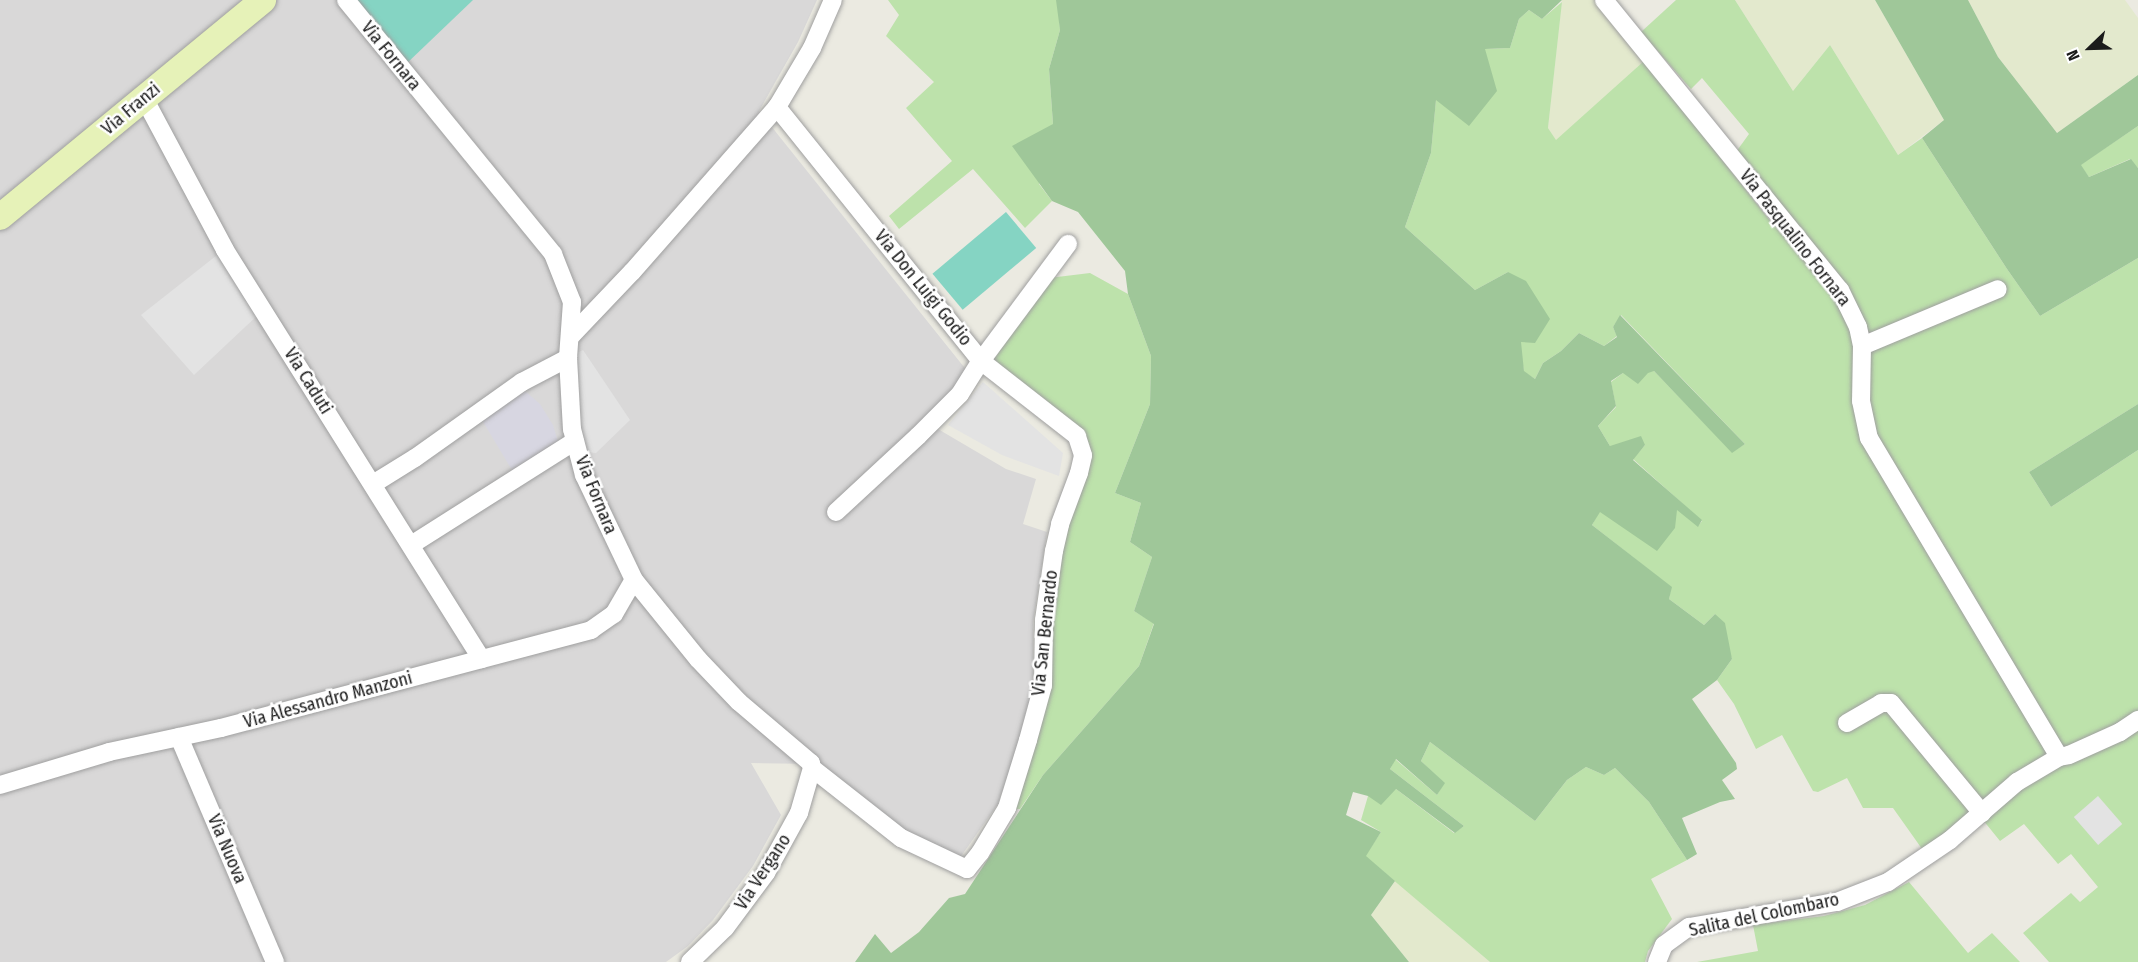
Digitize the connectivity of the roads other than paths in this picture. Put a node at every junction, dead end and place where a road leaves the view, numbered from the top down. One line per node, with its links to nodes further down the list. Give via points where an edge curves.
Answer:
1 (263, 0): 5 (main road, Via Franzi)
2 (346, 0): 10 (street, Via Fornara, via 553,254 572,302)
3 (833, 0): 6 (street, via 812,48)
4 (1604, 0): 11 (street, Via Pasqualino Fornara, via 1840,290 1858,327)
5 (144, 98): 7 (main road, Via Franzi); 15 (street, Via Caduti, via 225,250)
6 (777, 107): 10 (street); 13 (street, Via Don Luigi Godio)
7 (0, 217)
8 (1068, 244): 13 (street)
9 (1998, 289): 11 (street)
10 (570, 337): 12 (street, Via Fornara)
11 (1862, 346): 23 (street, Via Pasqualino Fornara, via 1861,401 1869,438)
12 (568, 358): 14 (street, Via Fornara); 15 (street, via 522,382)
13 (981, 361): 16 (street, Via Don Luigi Godio, via 964,397); 27 (street, Via San Bernardo, via 1077,436 1083,455 1054,551 1044,620 1043,685 1028,740 1007,808)
14 (575, 441): 17 (street); 18 (street, Via Fornara, via 584,475)
15 (373, 484): 17 (street, Via Caduti)
16 (836, 512)
17 (411, 545): 19 (street, Via Caduti)
18 (634, 580): 19 (street, Via Alessandro Manzoni, via 614,614 591,630); 24 (street, Via Fornara, via 723,685)
19 (482, 659): 22 (street, Via Alessandro Manzoni)
20 (2138, 720): 23 (street, Salita del Colombaro, via 2120,732)
21 (1847, 723): 26 (street, via 1881,703 1891,703)
22 (179, 737): 25 (street, Via Alessandro Manzoni, via 109,752); 28 (street, Via Nuova)
23 (2059, 757): 26 (street, Salita del Colombaro, via 2017,782)
24 (812, 768): 27 (street, Via Fornara, via 901,838); 29 (street, Via Vergano, via 799,813 766,873 725,928)
25 (0, 785)
26 (1982, 813): 30 (street, Salita del Colombaro, via 1888,882 1837,902 1689,927 1664,945)
27 (967, 869)
28 (275, 962)
29 (690, 962)
30 (1657, 962)

